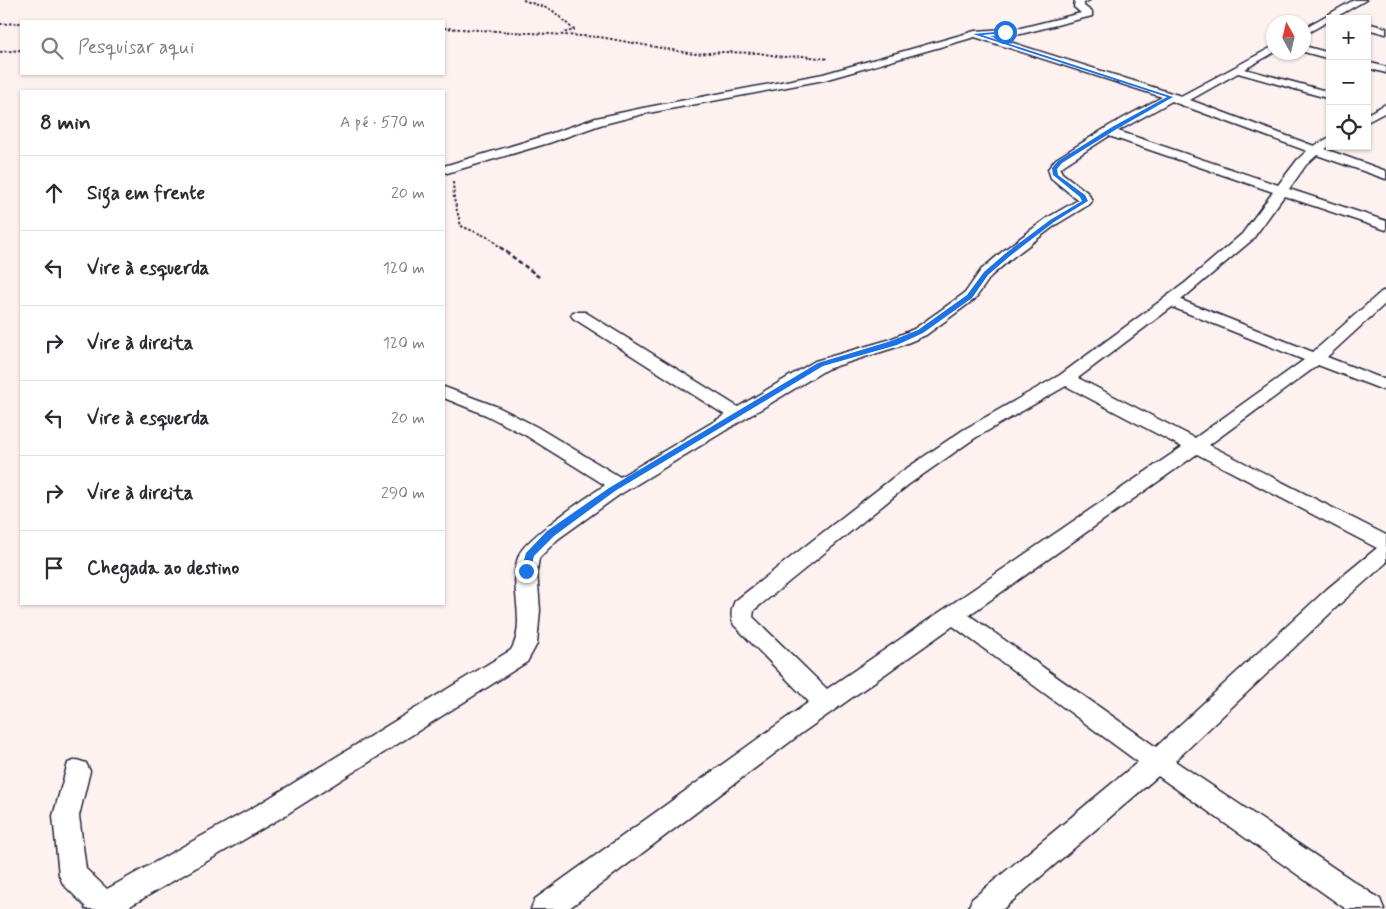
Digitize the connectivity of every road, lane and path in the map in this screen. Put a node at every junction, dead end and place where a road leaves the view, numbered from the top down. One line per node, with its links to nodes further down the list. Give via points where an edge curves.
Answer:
1 (523, 0): 12 (path, via 546,5 574,30)
2 (1085, 0): 13 (street, via 1079,1 1079,7 1089,14 1073,19 1020,31)
3 (1361, 0): 4 (street)
4 (1337, 15)
5 (1326, 21): 10 (street)
6 (20, 23): 7 (path)
7 (0, 24)
8 (1371, 27): 11 (street)
9 (445, 28): 12 (path)
10 (1311, 28)
11 (1386, 31)
12 (560, 34): 19 (path, via 600,37 694,54 759,53)
13 (975, 34): 24 (street); 29 (street, via 850,71 596,122)
14 (20, 50): 16 (path)
15 (1311, 51): 18 (street)
16 (0, 52)
17 (1266, 54): 21 (street)
18 (1326, 55)
19 (829, 59)
20 (1371, 66): 22 (street)
21 (1238, 70): 23 (street); 24 (street)
22 (1386, 70)
23 (1326, 95)
24 (1175, 99): 27 (street); 28 (street, via 1266,134)
25 (1383, 109): 26 (street)
26 (1371, 116)
27 (1108, 132): 31 (street); 41 (street, via 1054,168 1056,175 1085,201 1008,254 986,274 970,296 920,332 821,365)
28 (1322, 145): 30 (street); 31 (street, via 1302,162)
29 (447, 169): 33 (path, via 453,179 461,226 490,238)
30 (1386, 175)
31 (1282, 190): 32 (street); 35 (street, via 1247,237)
32 (1386, 226)
33 (539, 276)
34 (1386, 295): 37 (street)
35 (1170, 301): 37 (street); 38 (street)
36 (579, 314): 41 (street)
37 (1316, 357): 39 (street); 42 (street)
38 (1066, 379): 42 (street); 47 (street, via 969,434 901,481 743,607 742,619)
39 (1386, 386)
40 (445, 392): 43 (street, via 492,410)
41 (738, 415): 43 (street)
42 (1197, 445): 44 (street); 46 (street)
43 (619, 485): 50 (street, via 550,534 529,555 526,644 519,656 270,811)
44 (1386, 544)
45 (1386, 552): 48 (street, via 1335,595)
46 (953, 615): 47 (street); 48 (street)
47 (826, 703): 51 (street)
48 (1157, 762): 52 (street); 53 (street)
49 (76, 771): 50 (street, via 66,816 73,875)
50 (104, 908)
51 (545, 909)
52 (982, 909)
53 (1370, 909)

